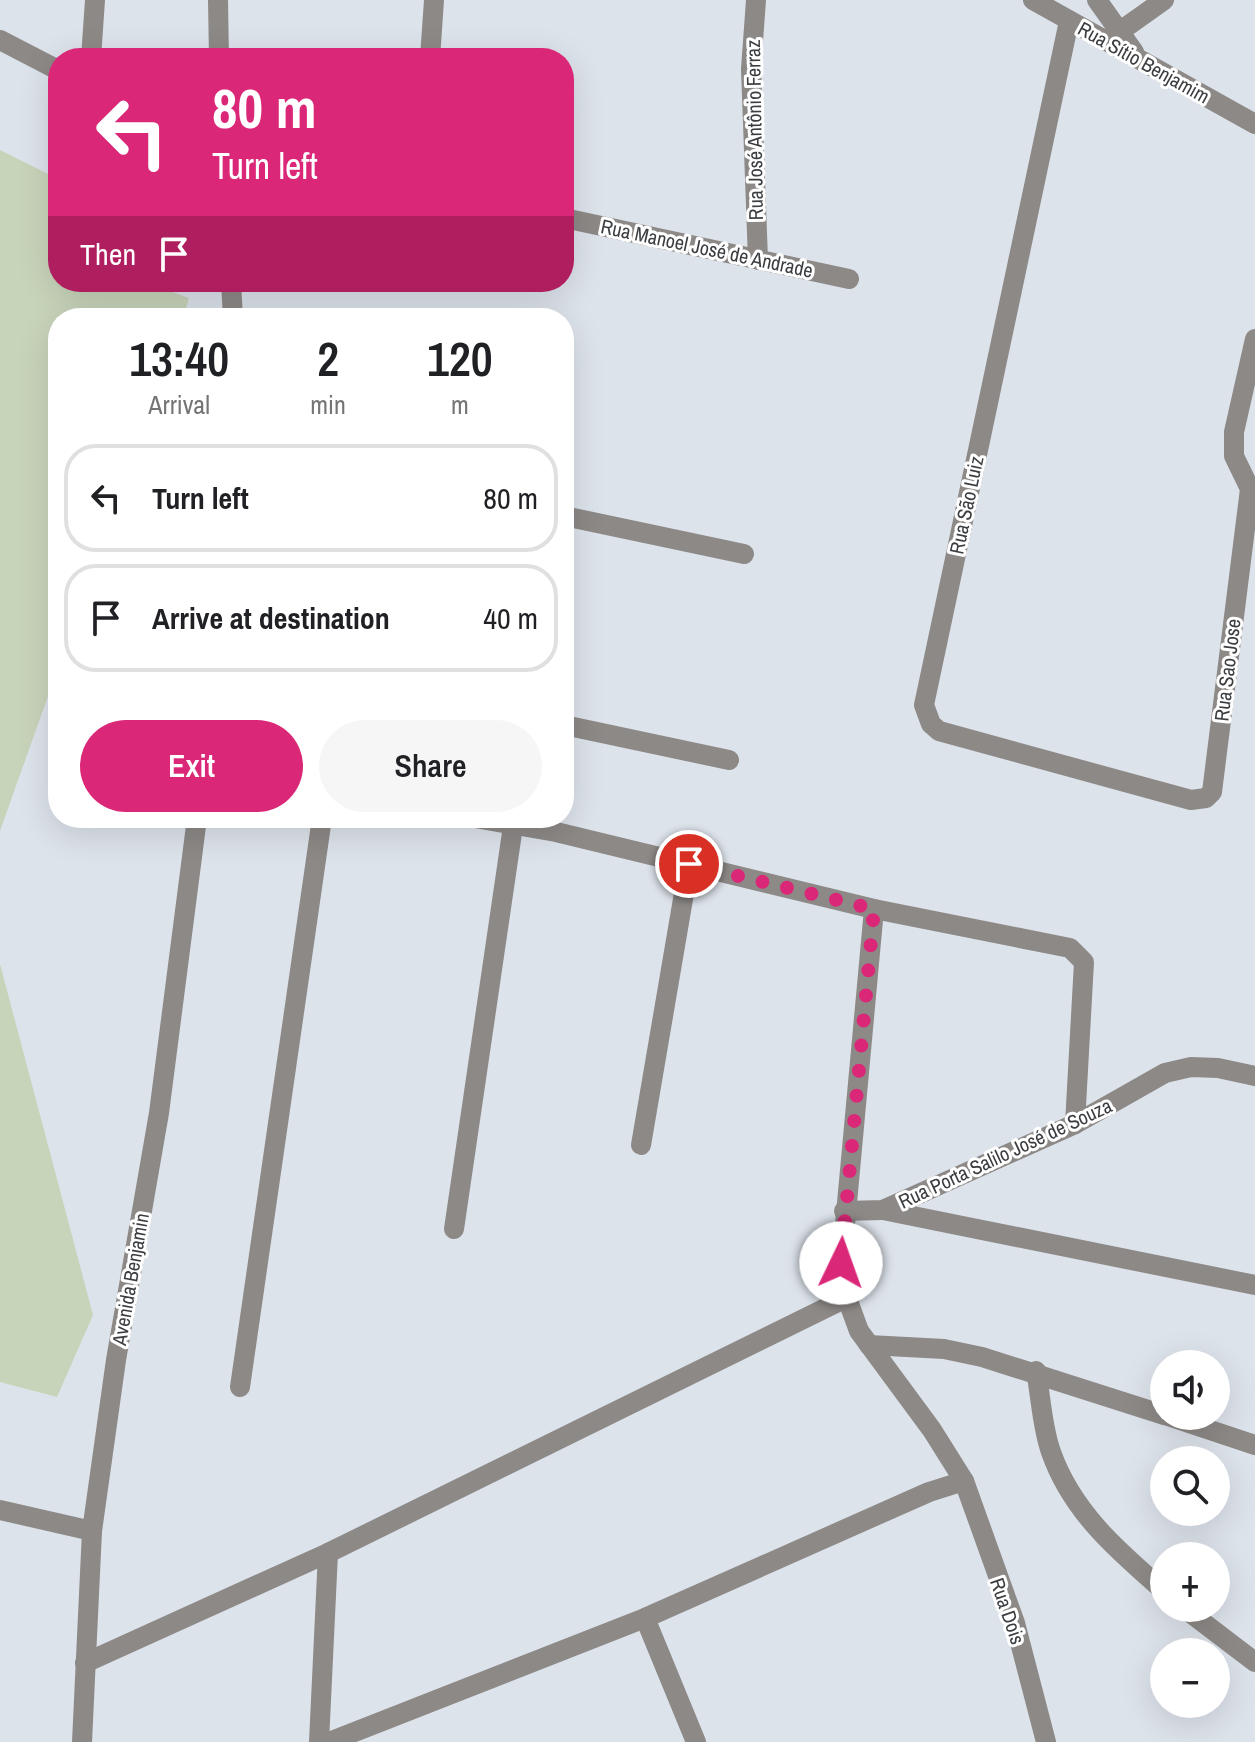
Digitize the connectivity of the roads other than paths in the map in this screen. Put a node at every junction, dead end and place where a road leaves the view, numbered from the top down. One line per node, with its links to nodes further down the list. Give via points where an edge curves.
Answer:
1 (95, 0): 11 (street)
2 (218, 0): 12 (street)
3 (434, 0): 13 (street)
4 (756, 0): 18 (street, Rua José Antônio Ferraz, via 751,69)
5 (1033, 0): 8 (street, Rua Sítio Benjamim)
6 (1097, 0): 9 (street)
7 (1164, 0): 9 (street)
8 (1069, 21): 14 (street, Rua Sítio Benjamim); 26 (street, Rua São Luiz, via 924,705 939,731)
9 (1119, 32): 14 (street)
10 (0, 40): 15 (street)
11 (92, 48)
12 (219, 48)
13 (431, 48)
14 (1138, 59): 16 (street, Rua Sítio Benjamim)
15 (48, 65)
16 (1255, 124)
17 (574, 220): 18 (street, Rua Manoel José de Andrade)
18 (758, 260): 19 (street, Rua Manoel José de Andrade)
19 (849, 279)
20 (1255, 339): 21 (street, Rua Sao Jose, via 1234,432 1234,456)
21 (1252, 490): 26 (street, Rua Sao Jose, via 1212,792)
22 (574, 518): 23 (street)
23 (744, 554)
24 (574, 727): 25 (street)
25 (729, 760)
26 (1191, 800)
27 (196, 828): 49 (street, Avenida Benjamin, via 159,1113)
28 (321, 828): 43 (street)
29 (513, 828): 38 (street)
30 (527, 828): 31 (street)
31 (689, 864): 32 (street); 35 (street)
32 (874, 909): 34 (street, via 1070,948 1077,954 1084,962); 37 (street)
33 (1255, 1076): 34 (street, Rua Porta Salilo José de Souza, via 1191,1067 1165,1073)
34 (1075, 1124): 36 (street, Rua Porta Salilo José de Souza)
35 (641, 1145)
36 (883, 1210): 37 (street, Rua Porta Salilo José de Souza); 39 (street)
37 (844, 1211): 40 (street)
38 (454, 1229)
39 (1255, 1285)
40 (844, 1299): 41 (street, Rua Dois); 50 (street)
41 (869, 1345): 42 (street, via 944,1349); 47 (street, Rua Dois)
42 (1036, 1371): 44 (street); 51 (street, via 1051,1451 1071,1493 1102,1538)
43 (240, 1387)
44 (1150, 1410)
45 (1210, 1430): 46 (street)
46 (1255, 1445)
47 (964, 1481): 52 (street); 60 (street, Rua Dois, via 1015,1623)
48 (0, 1510): 49 (street)
49 (92, 1531): 55 (street, Avenida Benjamin)
50 (328, 1553): 55 (street); 57 (street)
51 (1150, 1579)
52 (645, 1618): 58 (street); 59 (street)
53 (1202, 1622): 54 (street)
54 (1255, 1662)
55 (85, 1663): 56 (street, Avenida Benjamin)
56 (82, 1742)
57 (319, 1742)
58 (329, 1742)
59 (696, 1742)
60 (1046, 1742)

